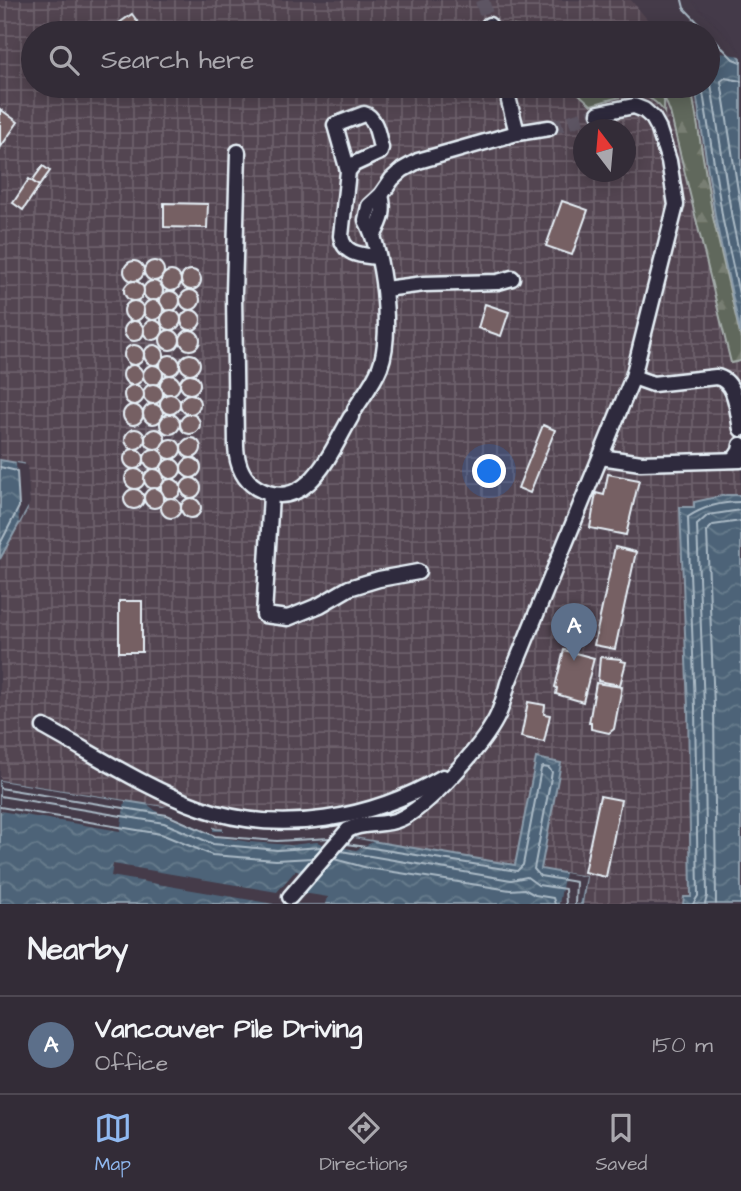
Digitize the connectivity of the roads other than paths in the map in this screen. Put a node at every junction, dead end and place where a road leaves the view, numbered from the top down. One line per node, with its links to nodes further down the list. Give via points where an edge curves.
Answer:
1 (509, 101): 4 (street)
2 (599, 113): 10 (street, via 634,106 653,118 669,161 676,205)
3 (550, 128): 4 (street)
4 (517, 133): 7 (street, via 418,161 402,170 369,206 366,220 374,234)
5 (238, 152): 15 (street, via 234,293 237,462 253,486)
6 (348, 171): 7 (street, via 342,244 347,250)
7 (377, 257): 9 (street)
8 (512, 278): 9 (street)
9 (385, 289): 15 (street, via 380,366 313,480 300,491)
10 (633, 377): 11 (street, via 653,384 724,378 730,384); 13 (street)
11 (741, 429)
12 (741, 445): 14 (street)
13 (601, 457): 14 (street, via 641,463); 18 (street, via 497,718)
14 (738, 460)
15 (271, 495): 16 (street, via 264,615 288,618 349,588)
16 (418, 572)
17 (44, 727): 18 (street, via 200,808 272,822 317,821 355,812 421,789)
18 (462, 765): 19 (street, via 425,803 402,818 348,830)
19 (290, 897)

